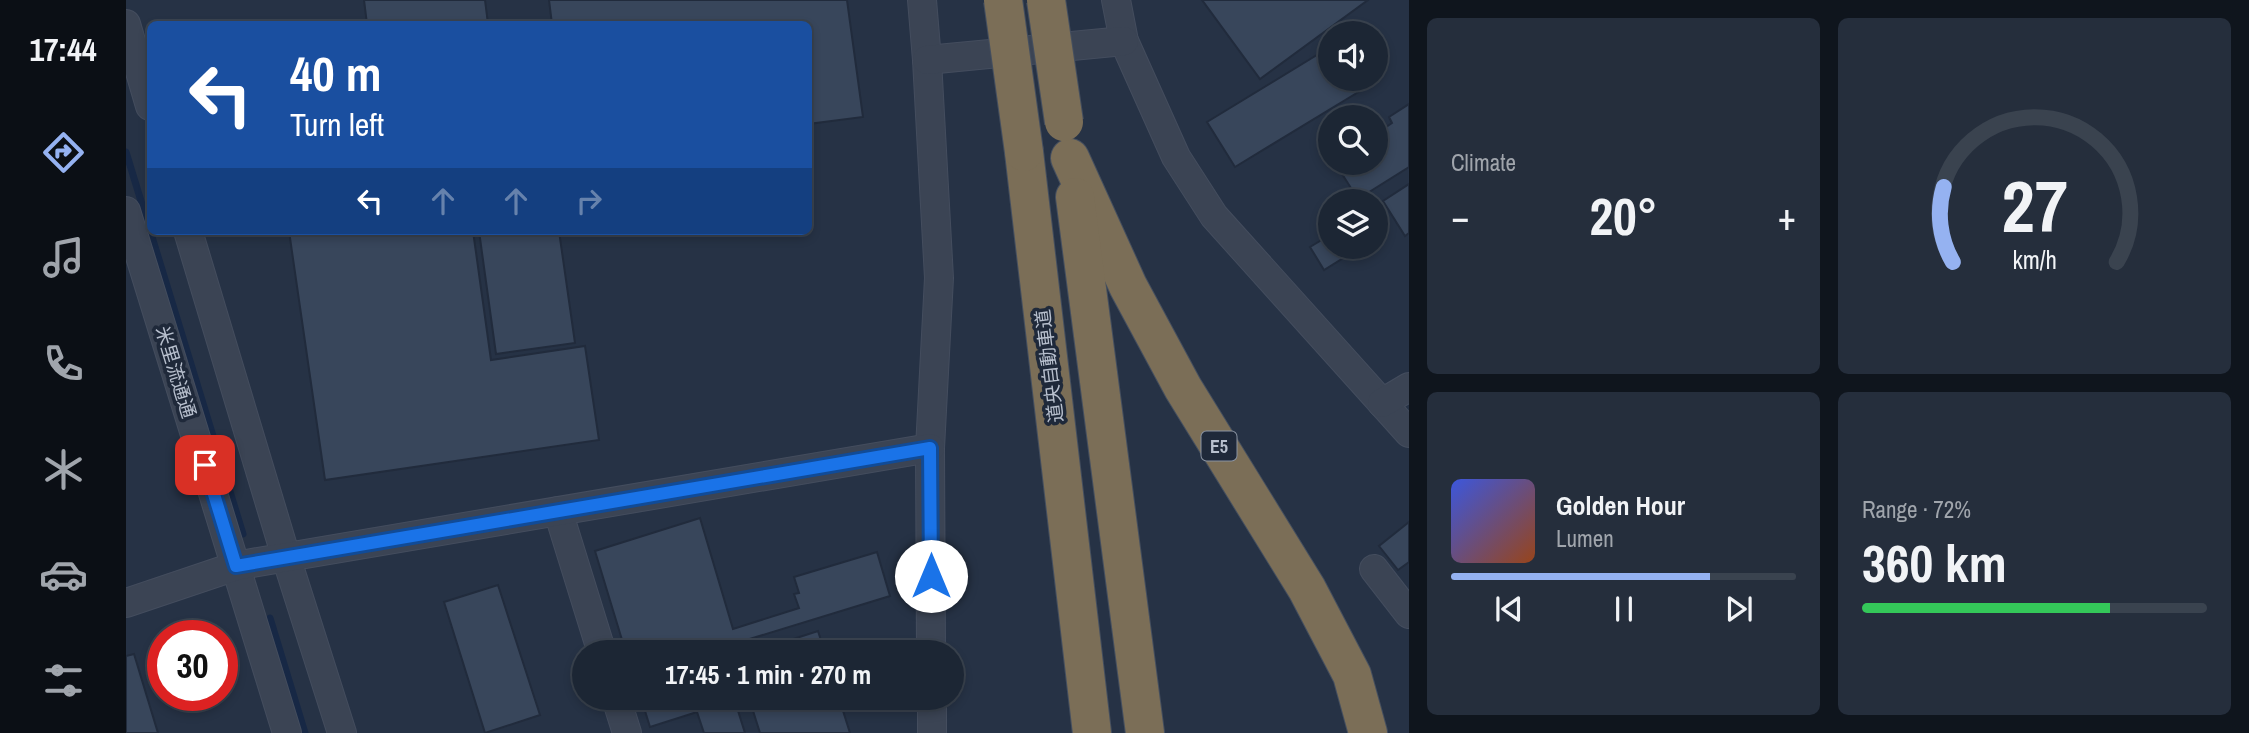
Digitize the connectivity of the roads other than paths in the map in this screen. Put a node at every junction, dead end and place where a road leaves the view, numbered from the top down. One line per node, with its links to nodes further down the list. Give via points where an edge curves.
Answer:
1 (922, 0): 7 (street)
2 (1003, 0): 30 (highway, 道央自動車道, bridge)
3 (1046, 0): 9 (highway, E5, bridge)
4 (1116, 0): 6 (street)
5 (126, 24): 8 (street)
6 (1124, 41): 7 (street); 13 (street, via 1176,157 1214,216)
7 (927, 60): 15 (street, via 939,278)
8 (147, 96)
9 (1067, 140): 31 (highway, E5); 32 (highway, E5, via 1128,286 1307,589 1352,675)
10 (126, 211): 18 (street, 米里流通通)
11 (189, 235): 17 (street)
12 (1409, 387): 13 (street)
13 (1382, 402): 14 (street)
14 (1409, 433)
15 (930, 448): 16 (street); 23 (street)
16 (558, 511): 17 (street); 22 (street)
17 (286, 557): 18 (street); 27 (street)
18 (236, 566): 20 (street); 26 (street, 米里流通通)
19 (1374, 569): 21 (street)
20 (126, 603)
21 (1409, 614)
22 (598, 640)
23 (931, 640)
24 (619, 710): 28 (street)
25 (932, 710): 29 (street)
26 (287, 733)
27 (342, 733)
28 (626, 733)
29 (932, 733)
30 (1092, 733)
31 (1145, 733)
32 (1368, 733)

